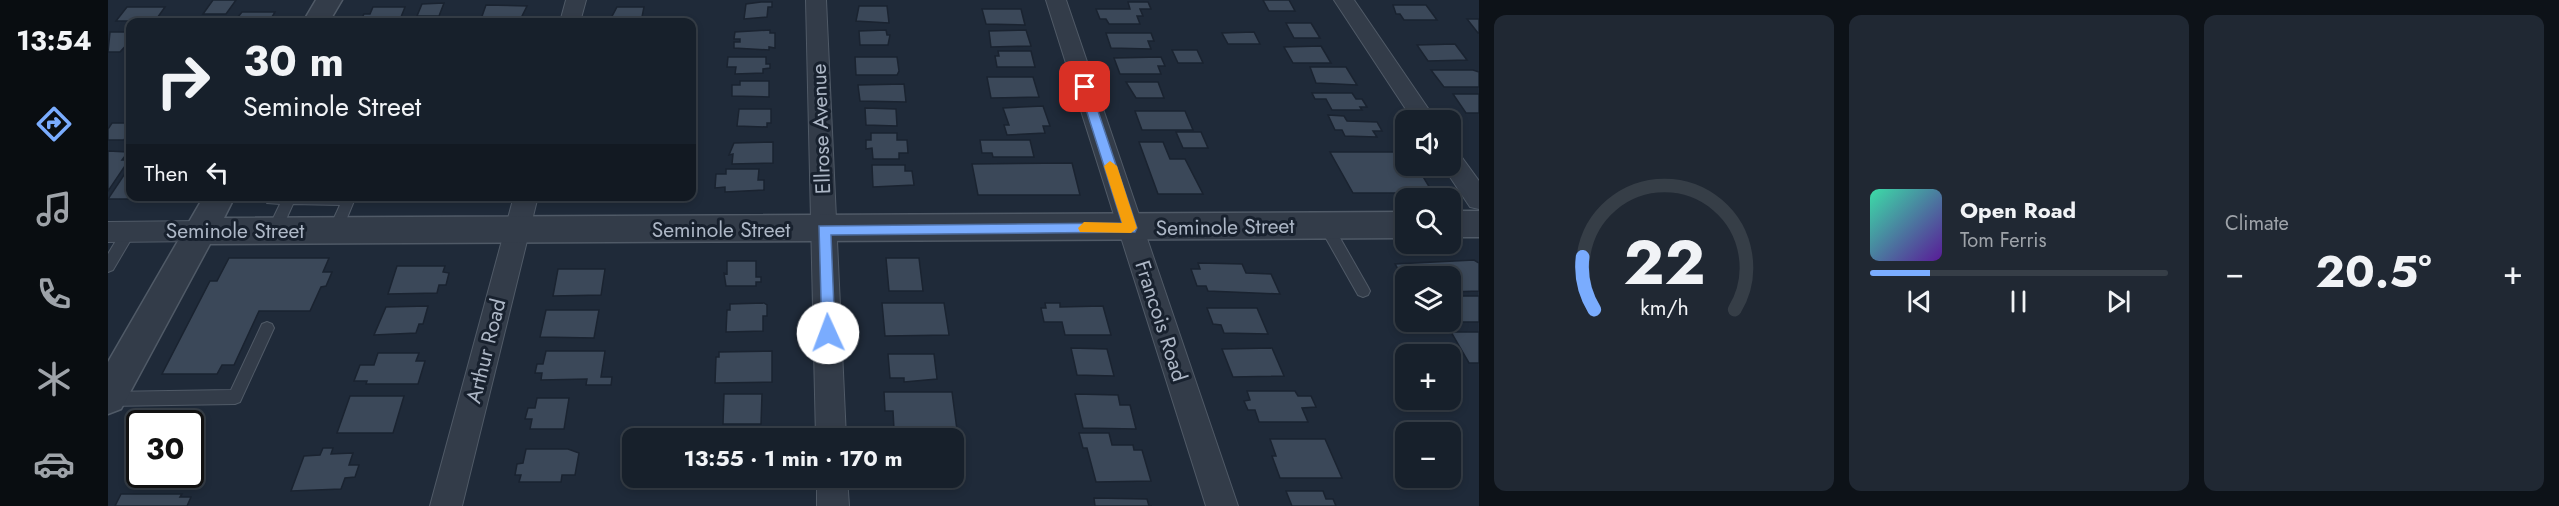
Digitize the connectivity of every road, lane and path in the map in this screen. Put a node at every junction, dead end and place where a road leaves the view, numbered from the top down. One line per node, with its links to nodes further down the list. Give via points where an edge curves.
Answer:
1 (328, 0): 6 (street)
2 (576, 0): 7 (street)
3 (816, 0): 20 (street, Ellrose Avenue)
4 (1056, 0): 19 (street, Francois Road)
5 (1344, 0): 8 (street)
6 (318, 18)
7 (571, 18)
8 (1418, 110)
9 (1461, 174): 10 (street)
10 (1479, 200)
11 (217, 201): 21 (street)
12 (288, 201): 22 (lane)
13 (348, 201): 23 (lane)
14 (525, 201): 24 (street, Arthur Road)
15 (1461, 224): 16 (street)
16 (1479, 224)
17 (1326, 225): 18 (street, Seminole Street); 19 (street, Seminole Street); 27 (lane)
18 (1395, 225)
19 (1131, 228): 20 (street, Seminole Street); 34 (street, Francois Road)
20 (824, 230): 24 (street, Seminole Street); 30 (street, Ellrose Avenue)
21 (201, 231): 22 (street, Seminole Street); 25 (street, Seminole Street); 29 (street)
22 (274, 231): 23 (street, Seminole Street)
23 (335, 231): 24 (street, Seminole Street)
24 (517, 231): 32 (street, Arthur Road)
25 (119, 232): 26 (lane)
26 (108, 266)
27 (1363, 291)
28 (267, 328): 29 (lane, via 235,397)
29 (110, 389)
30 (831, 428)
31 (832, 488): 33 (street)
32 (446, 506)
33 (833, 506)
34 (1222, 506)

